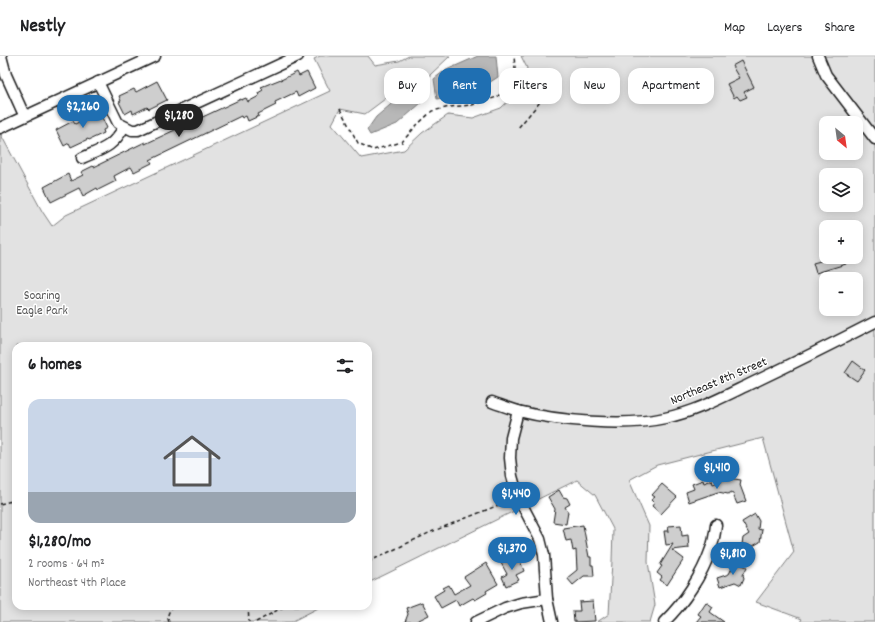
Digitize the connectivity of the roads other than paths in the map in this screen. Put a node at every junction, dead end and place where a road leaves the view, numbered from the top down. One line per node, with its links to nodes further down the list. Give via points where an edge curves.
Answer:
1 (1, 56): 6 (street, via 6,75)
2 (155, 56): 5 (street)
3 (298, 56): 7 (street, via 138,130)
4 (818, 56): 9 (street, via 826,75)
5 (98, 82): 6 (street); 7 (street, via 115,118)
6 (24, 116): 8 (street)
7 (124, 127): 10 (street, via 113,143)
8 (0, 128)
9 (875, 139)
10 (82, 158)
11 (875, 322): 13 (street, Northeast 8th Street, via 711,402 665,418 610,422 564,419)
12 (492, 402): 13 (street, Northeast 8th Street)
13 (518, 411): 15 (street, via 510,438 512,476 518,497 540,539 544,554)
14 (716, 525): 18 (street, via 705,565 687,594)
15 (547, 599): 16 (street, via 505,608); 17 (street)
16 (476, 622)
17 (552, 622)
18 (664, 622)

